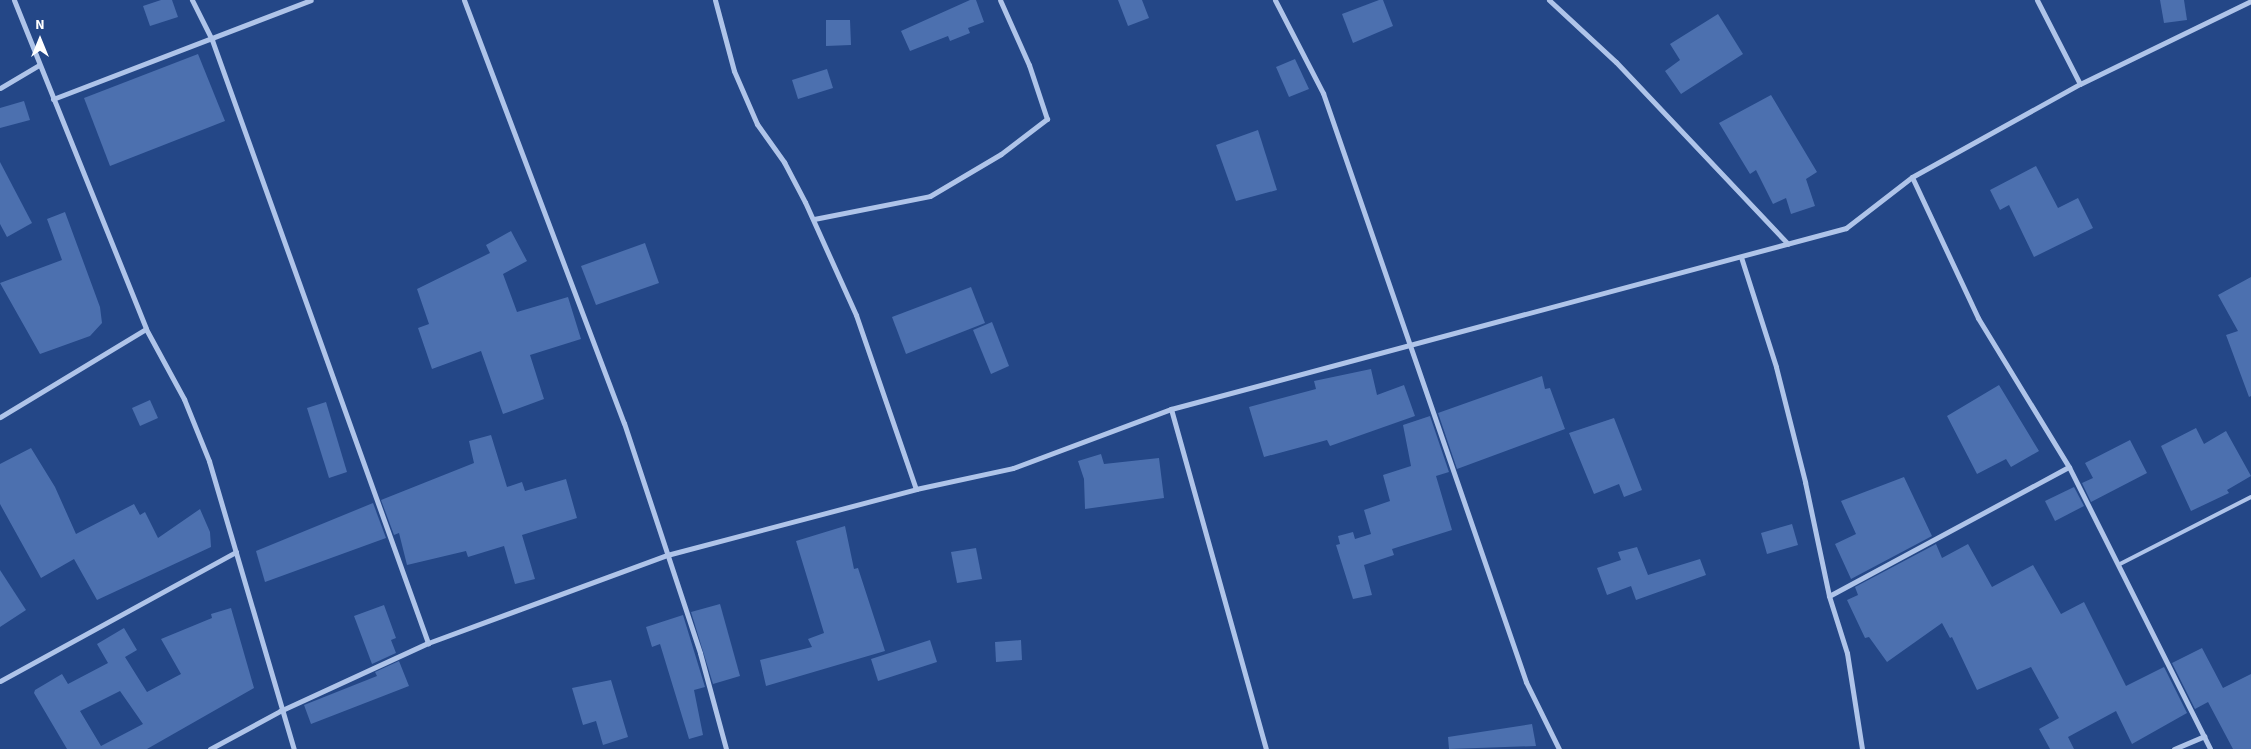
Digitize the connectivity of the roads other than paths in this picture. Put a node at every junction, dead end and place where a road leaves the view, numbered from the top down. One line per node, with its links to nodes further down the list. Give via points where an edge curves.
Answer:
1 (14, 0): 12 (street)
2 (192, 0): 11 (street)
3 (311, 0): 11 (street)
4 (464, 0): 28 (street, via 624,423)
5 (715, 0): 17 (street, via 734,71 757,124 784,162)
6 (1000, 0): 17 (street, via 1029,65 1047,119 1001,154 930,196)
7 (1275, 0): 21 (street, via 1323,93)
8 (1549, 0): 18 (street, via 1616,62)
9 (2037, 0): 13 (street)
10 (2251, 1): 13 (street)
11 (212, 40): 15 (street); 31 (street)
12 (39, 65): 14 (street); 15 (street)
13 (2080, 84): 16 (street)
14 (0, 88)
15 (53, 99): 20 (street)
16 (1912, 177): 18 (street, via 1846,228); 24 (street, via 1978,318)
17 (814, 220): 25 (street, via 856,315)
18 (1788, 244): 19 (street)
19 (1741, 258): 21 (street); 30 (street, via 1778,377)
20 (146, 329): 23 (street); 27 (street, via 184,399 209,461)
21 (1408, 347): 22 (street); 39 (street, via 1526,682)
22 (1171, 409): 25 (street, via 1013,468); 38 (street)
23 (0, 416)
24 (2069, 467): 29 (street); 30 (street)
25 (916, 489): 28 (street)
26 (2251, 497): 29 (lane)
27 (236, 552): 32 (street); 33 (street)
28 (668, 555): 31 (street); 37 (street, via 700,653)
29 (2120, 564): 34 (street)
30 (1829, 596): 40 (street, via 1846,653)
31 (428, 643): 33 (street)
32 (0, 681)
33 (280, 711): 35 (street); 36 (street)
34 (2204, 736): 41 (street); 42 (street)
35 (210, 749)
36 (294, 749)
37 (726, 749)
38 (1266, 749)
39 (1559, 749)
40 (1862, 749)
41 (2174, 749)
42 (2210, 749)

